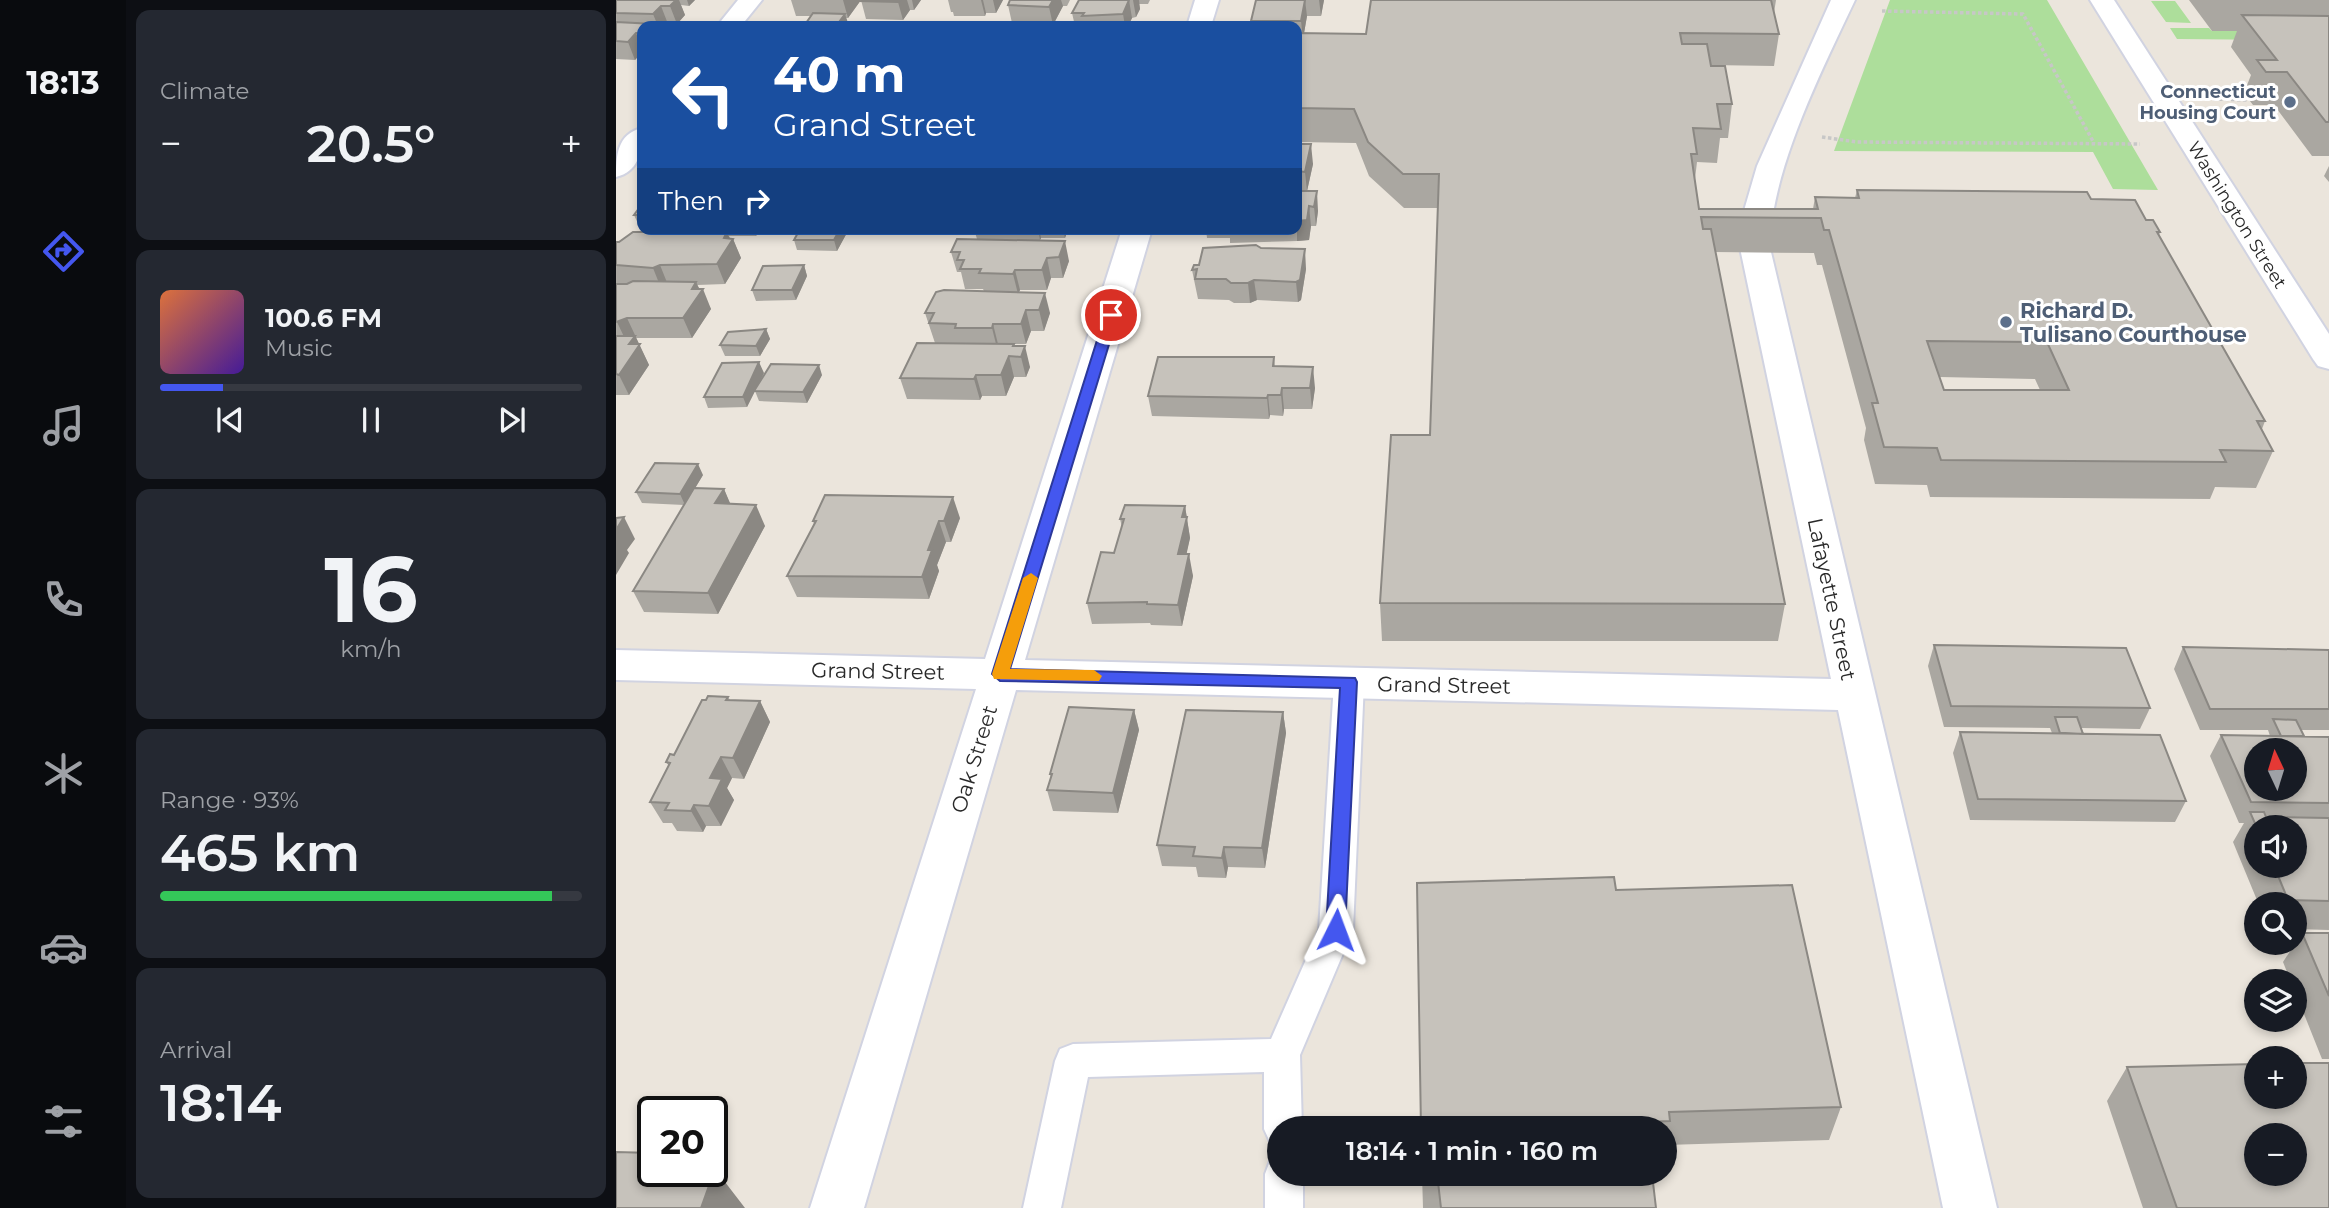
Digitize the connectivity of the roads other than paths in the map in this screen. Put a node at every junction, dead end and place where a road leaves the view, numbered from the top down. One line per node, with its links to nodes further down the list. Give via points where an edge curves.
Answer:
1 (750, 0): 5 (street)
2 (1207, 0): 6 (street)
3 (1843, 0): 14 (street, Lafayette Street, via 1759,196 1754,222 1755,248)
4 (2102, 0): 10 (street, Washington Street)
5 (733, 21)
6 (1201, 21)
7 (637, 142): 8 (street)
8 (616, 169)
9 (1135, 235): 12 (street, Oak Street)
10 (2329, 359)
11 (616, 665): 12 (street, Grand Street)
12 (1000, 674): 13 (street, Grand Street); 18 (street, Oak Street)
13 (1349, 682): 14 (street, Grand Street); 15 (lane, via 1336,930)
14 (1853, 695): 21 (street, Lafayette Street)
15 (1282, 1055): 16 (lane); 19 (lane, via 1073,1060)
16 (1283, 1116)
17 (1284, 1186): 20 (lane)
18 (837, 1208)
19 (1042, 1208)
20 (1284, 1208)
21 (1970, 1208)

